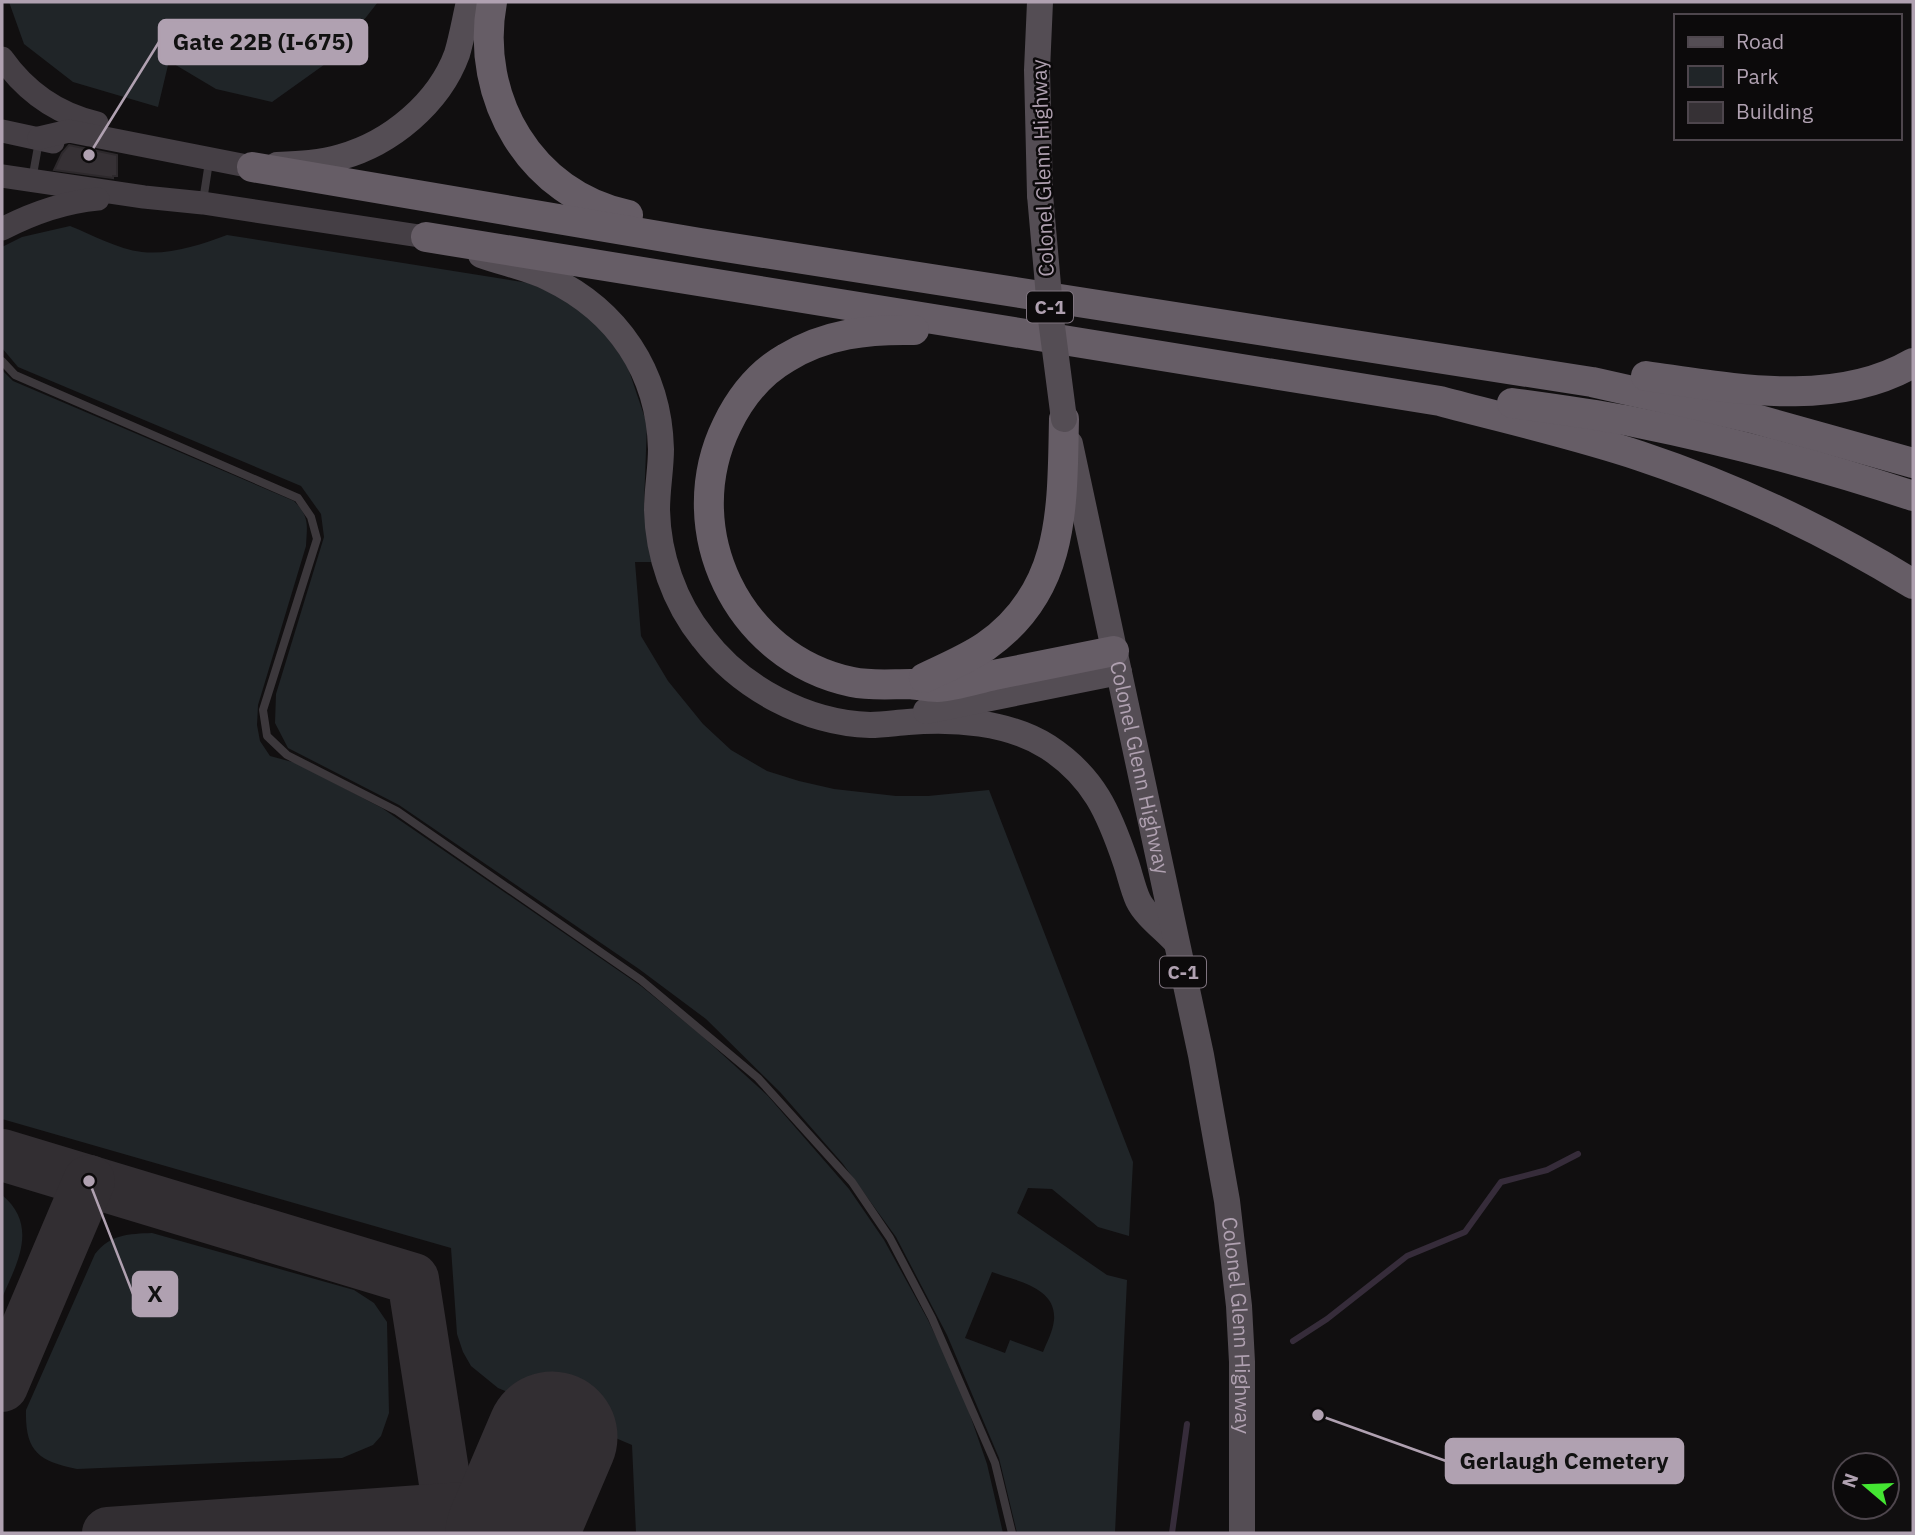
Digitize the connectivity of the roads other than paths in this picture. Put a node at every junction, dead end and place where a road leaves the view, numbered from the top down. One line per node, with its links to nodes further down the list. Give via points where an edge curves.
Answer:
1 (469, 2): 11 (main road, via 446,76 401,127 340,157)
2 (492, 2): 18 (highway, via 489,54 498,96 514,131 540,167 585,202 635,216)
3 (1040, 2): 24 (main road, Colonel Glenn Highway / C-1, bridge, via 1040,195)
4 (2, 58): 5 (street)
5 (41, 101): 7 (street); 9 (street, via 72,117 129,129)
6 (2, 131): 8 (street)
7 (69, 131): 8 (street); 9 (street)
8 (39, 138): 9 (street, via 122,156); 13 (lane)
9 (151, 148): 10 (street)
10 (210, 159): 11 (street); 15 (lane)
11 (252, 167): 18 (highway)
12 (2, 176): 13 (street)
13 (32, 181): 14 (street)
14 (144, 197): 15 (street); 16 (street, via 76,201 29,215)
15 (203, 203): 17 (street)
16 (2, 229)
17 (426, 237): 19 (highway); 30 (main road, via 546,276 581,296 620,330 655,402 661,452 659,533 668,572 687,616 713,650 750,683 796,708 850,723)
18 (700, 243): 22 (highway)
19 (971, 325): 23 (highway); 29 (highway, via 865,331 810,345 783,359 745,393 733,412 711,474 708,506 714,551 745,615 774,644 827,674 861,683)
20 (2, 361): 32 (lane, via 15,374 298,498 311,517 317,539 263,710 267,736 287,755 397,811 641,980 758,1078 852,1182 890,1238 932,1318 995,1463)
21 (1913, 363): 22 (highway, via 1860,384 1822,389 1720,386 1615,372)
22 (1592, 382): 25 (highway, via 1765,422)
23 (1440, 401): 26 (highway, via 1466,395 1633,422 1794,460); 27 (highway, via 1682,470 1768,505)
24 (1064, 419): 28 (main road, Colonel Glenn Highway / C-1); 29 (highway, via 1059,532 1032,599 987,645)
25 (1913, 463)
26 (1913, 496)
27 (1913, 584)
28 (1116, 661): 29 (highway, via 937,687); 30 (main road, via 922,712); 31 (main road, Colonel Glenn Highway / C-1)
29 (911, 684)
30 (910, 722): 31 (main road, via 1004,728 1063,758 1105,806 1139,903)
31 (1175, 941): 33 (main road, Colonel Glenn Highway / C-1, via 1215,1130 1233,1253 1242,1362)
32 (1012, 1533)
33 (1242, 1533)

